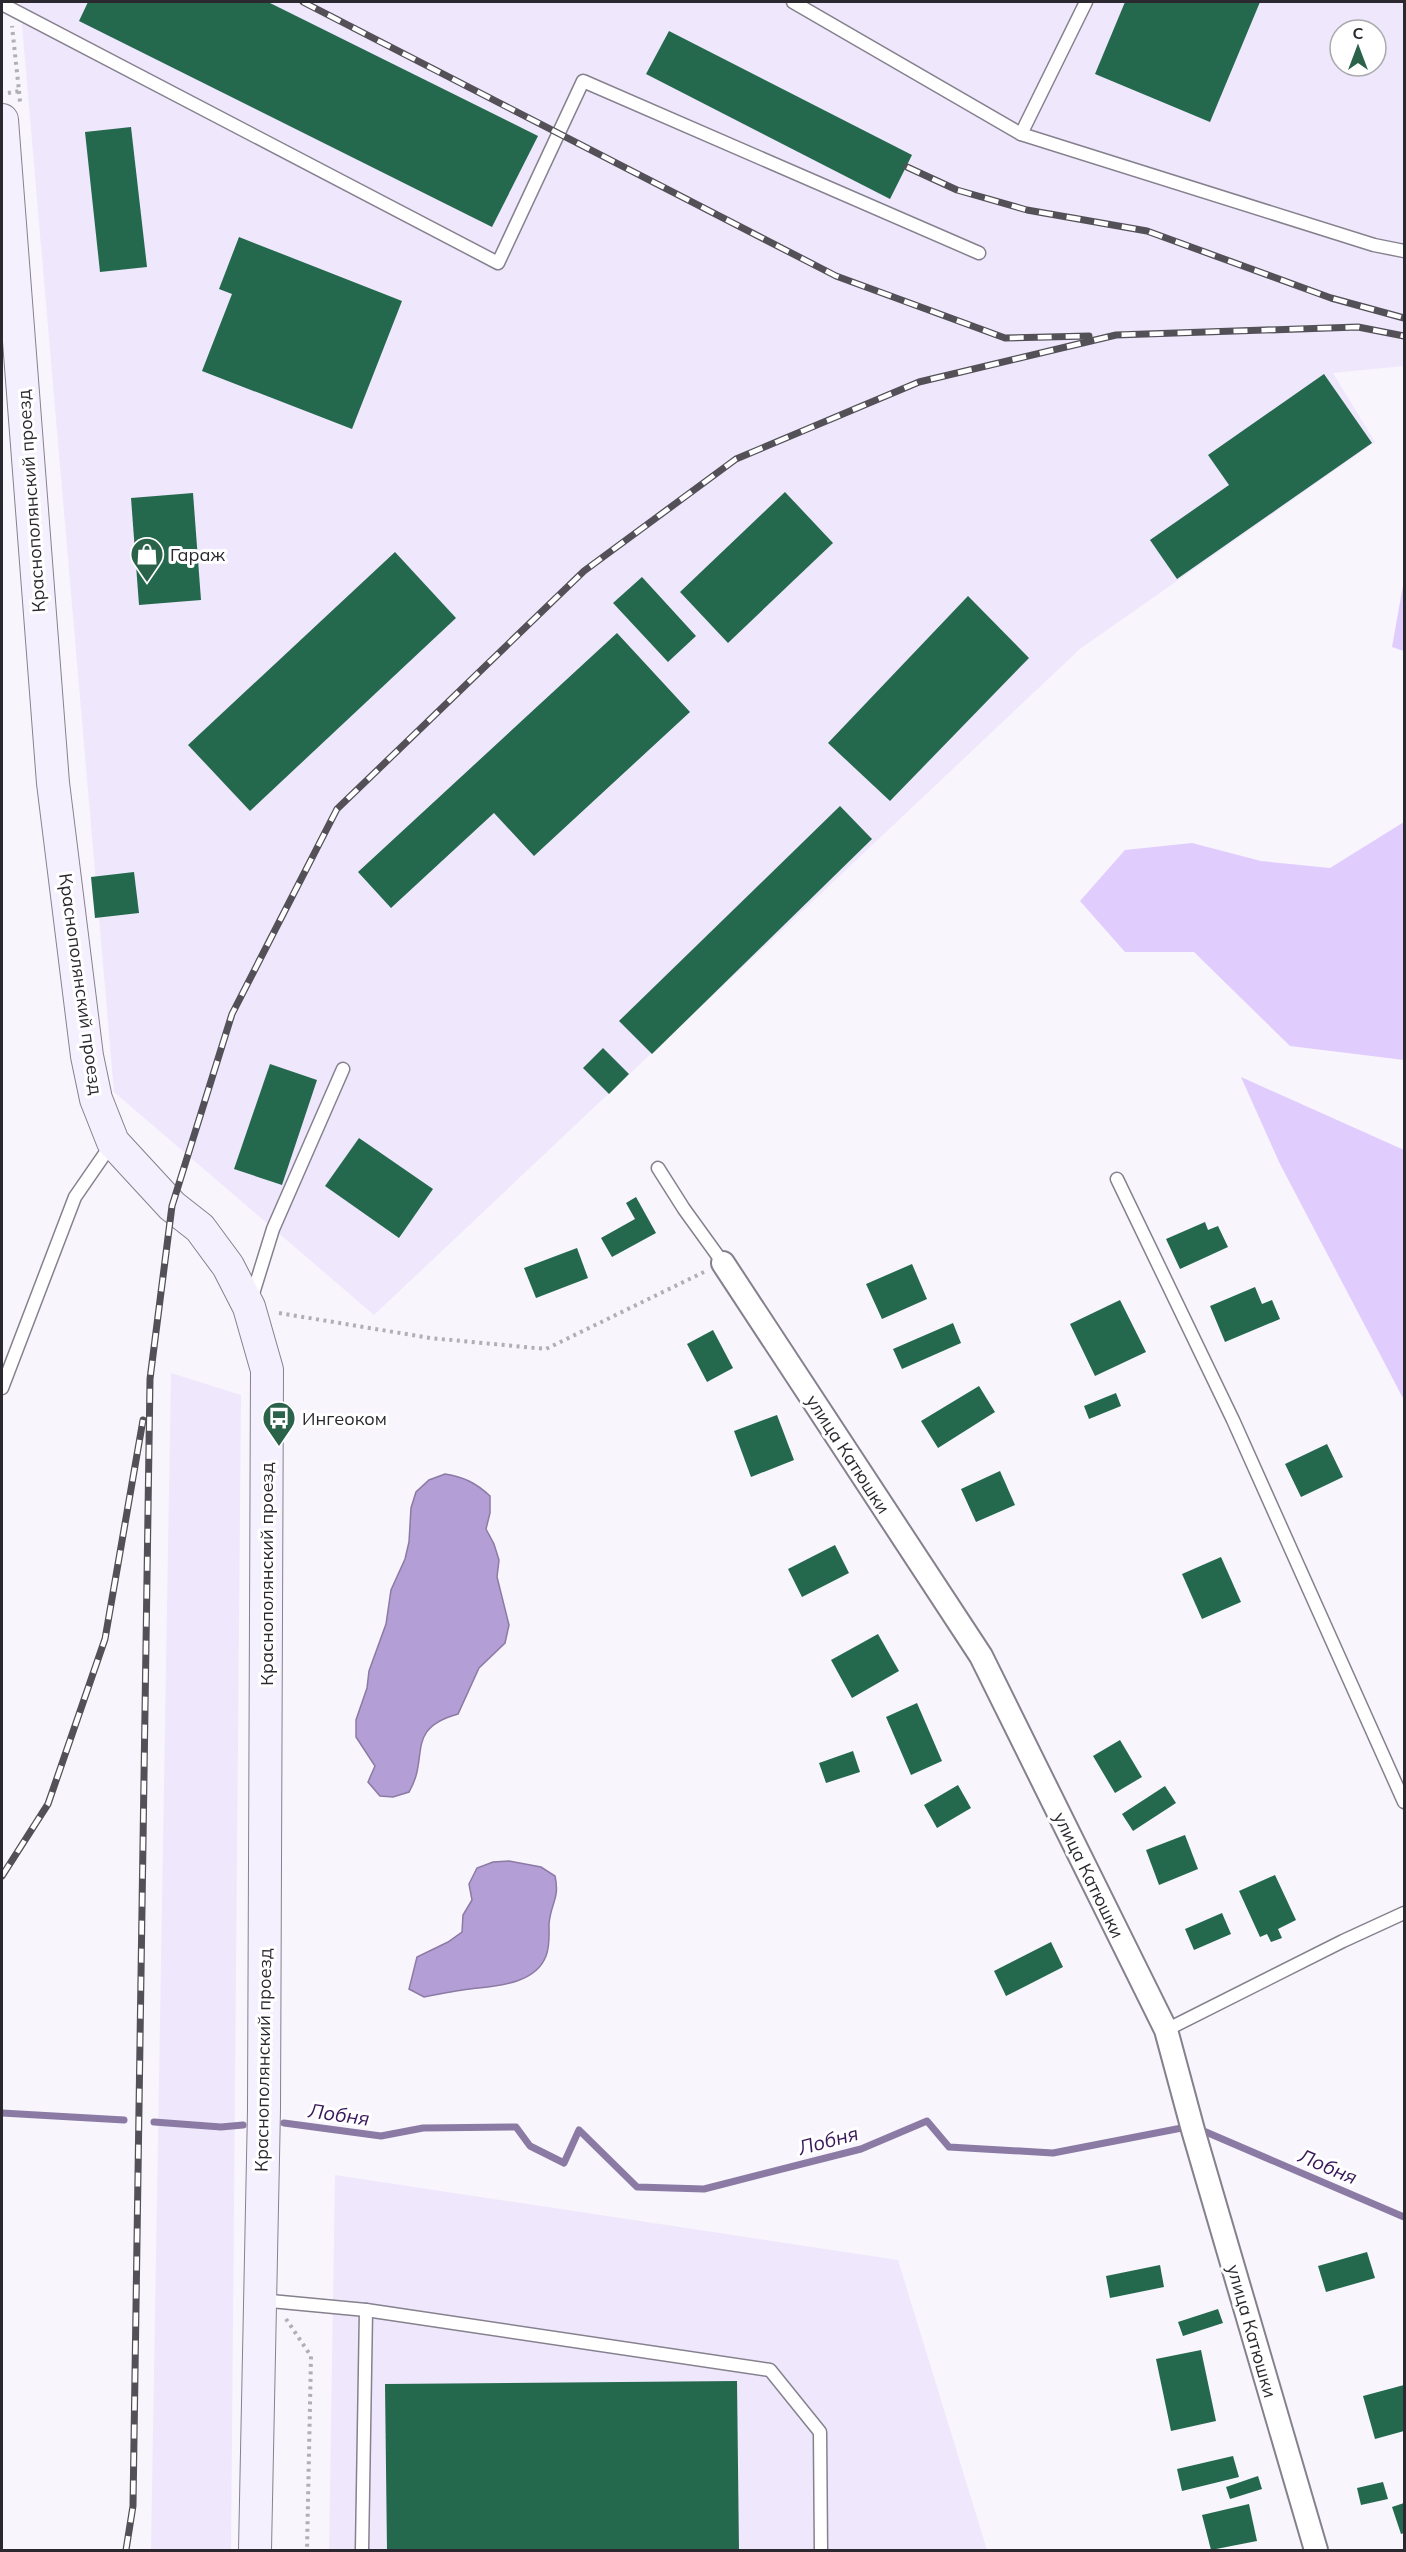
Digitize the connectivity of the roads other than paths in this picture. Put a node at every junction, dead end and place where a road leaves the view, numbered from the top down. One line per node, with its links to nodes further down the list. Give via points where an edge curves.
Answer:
1 (793, 2): 5 (lane)
2 (1086, 2): 5 (lane)
3 (6, 7): 7 (lane, via 498,263 583,81)
4 (2, 120): 9 (main road, Краснополянский проезд, via 53,783 87,1056 96,1099)
5 (1021, 134): 6 (lane, via 1374,245)
6 (1404, 251)
7 (979, 253)
8 (343, 1069): 13 (lane, via 273,1229)
9 (113, 1142): 13 (main road, Краснополянский проезд, via 172,1206 200,1228 228,1266); 14 (lane, via 75,1197)
10 (658, 1168): 12 (lane)
11 (1117, 1179): 15 (lane, via 1233,1420)
12 (723, 1263): 17 (street, улица Катюшки, via 981,1656)
13 (249, 1307): 18 (main road, Краснополянский проезд, via 267,1370)
14 (2, 1388)
15 (1404, 1802)
16 (1404, 1913): 17 (lane)
17 (1166, 2030): 23 (street, улица Катюшки)
18 (266, 2300): 19 (lane); 20 (main road, Краснополянский проезд)
19 (366, 2310): 21 (lane); 22 (lane, via 770,2370 820,2432)
20 (255, 2550)
21 (362, 2550)
22 (821, 2550)
23 (1316, 2550)

